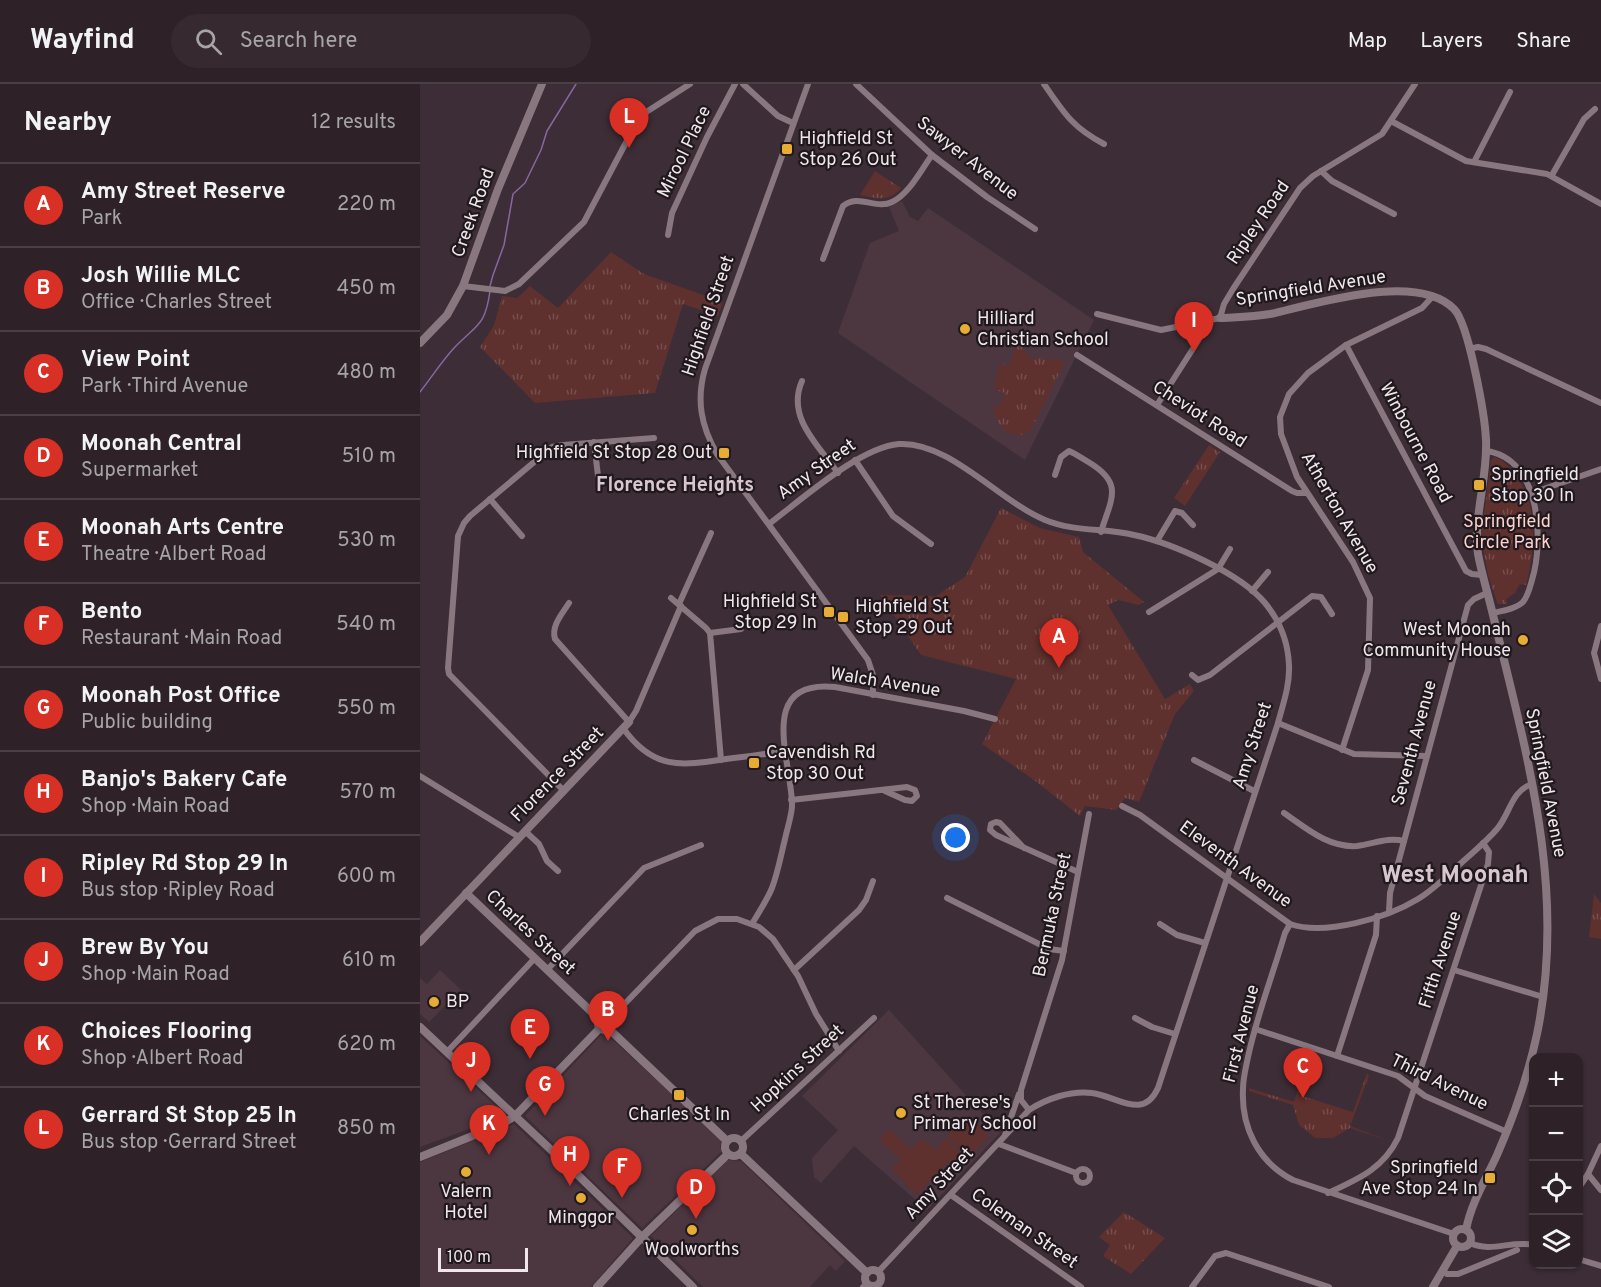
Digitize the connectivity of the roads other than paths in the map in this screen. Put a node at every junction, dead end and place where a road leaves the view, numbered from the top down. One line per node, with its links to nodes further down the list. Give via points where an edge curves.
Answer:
1 (542, 84): 23 (street, Creek Road, via 498,189)
2 (690, 84): 23 (street, via 640,116 584,222 519,284 501,291)
3 (735, 84): 21 (street, Mirool Place, via 672,213)
4 (743, 84): 12 (street, via 778,116)
5 (808, 84): 12 (street, Highfield Street)
6 (856, 84): 14 (street, Sawyer Avenue)
7 (1044, 84): 13 (street, via 1071,123)
8 (1415, 84): 11 (street, Ripley Road)
9 (1510, 92): 15 (street)
10 (1595, 109): 17 (street, via 1584,119)
11 (1391, 121): 15 (street, via 1459,158); 16 (street, Ripley Road, via 1377,137)
12 (793, 123): 48 (street, Highfield Street, via 708,359 699,395 712,445)
13 (1104, 144)
14 (932, 155): 20 (street, Sawyer Avenue); 22 (street, via 904,193 892,202 855,200 843,206)
15 (1474, 162): 17 (street)
16 (1321, 171): 19 (street, via 1332,181); 26 (street, Ripley Road, via 1307,180 1291,201 1227,298)
17 (1552, 176): 18 (street)
18 (1601, 204)
19 (1394, 214)
20 (1035, 229)
21 (668, 235)
22 (823, 259)
23 (464, 286): 28 (street, Creek Road, via 451,310)
24 (1433, 296): 26 (street, Springfield Avenue, via 1405,290 1370,293 1258,316); 29 (street, Atherton Avenue, via 1422,308); 30 (street, Springfield Avenue, via 1456,311)
25 (1097, 314): 27 (street, Springfield Avenue, via 1154,329)
26 (1220, 318): 27 (street, Springfield Avenue)
27 (1202, 321): 34 (street, via 1203,333)
28 (420, 343)
29 (1346, 345): 45 (street, Atherton Avenue, via 1308,373 1282,408 1281,434); 58 (street, Winbourne Road, via 1466,571)
30 (1469, 349): 33 (street, via 1483,347); 39 (street, Springfield Avenue, via 1483,405)
31 (1077, 355): 34 (street, Cheviot Road)
32 (802, 381): 42 (street, via 796,399 798,416)
33 (1601, 403)
34 (1157, 405): 45 (street, Cheviot Road, via 1292,491)
35 (654, 438): 36 (street)
36 (594, 442): 44 (street); 47 (street, via 547,450)
37 (1073, 444): 38 (street)
38 (1069, 451): 43 (street, via 1061,457); 50 (street, via 1102,471 1110,481 1111,498)
39 (1486, 451): 46 (street, via 1500,454 1512,464); 58 (street, Springfield Avenue, via 1476,538)
40 (855, 460): 42 (street, Amy Street); 50 (street, Amy Street, via 893,445 929,448 1035,515 1057,525); 54 (street, via 893,516)
41 (1601, 469): 46 (street)
42 (838, 473): 48 (street, Amy Street)
43 (1055, 475)
44 (598, 476)
45 (1307, 493): 77 (street, Atherton Avenue, via 1353,562 1370,598 1368,670)
46 (1532, 493): 65 (street, via 1539,549 1530,588 1521,604)
47 (490, 499): 52 (street); 84 (street, via 466,519 458,536 448,671)
48 (769, 524): 73 (street, Highfield Street, via 868,660)
49 (1193, 525): 53 (street, via 1175,511)
50 (1101, 532): 53 (street, Amy Street)
51 (711, 533): 63 (street, Florence Street)
52 (522, 536)
53 (1157, 541): 56 (street, Amy Street, via 1186,551)
54 (931, 544)
55 (1230, 549): 56 (street)
56 (1218, 569): 59 (street, Amy Street); 64 (street)
57 (1268, 572): 59 (street)
58 (1482, 575): 60 (street, Springfield Avenue)
59 (1252, 591): 67 (street, Amy Street)
60 (1487, 593): 65 (street, Springfield Avenue); 79 (street, Seventh Avenue, via 1468,605)
61 (671, 598): 63 (street)
62 (569, 603): 76 (street, via 555,627 555,639)
63 (680, 605): 70 (street); 76 (street, Florence Street, via 636,711)
64 (1149, 612)
65 (1493, 613): 83 (street, Springfield Avenue)
66 (1332, 614): 67 (street, via 1316,595)
67 (1278, 623): 71 (street, via 1210,675 1198,680); 75 (street, Amy Street, via 1287,647 1289,674)
68 (1601, 626): 72 (street, via 1594,657)
69 (741, 629): 70 (street)
70 (710, 633): 80 (street)
71 (1192, 675)
72 (1601, 679)
73 (873, 695): 74 (street, Walch Avenue); 78 (street, Walch Avenue, via 825,686 797,695 783,719)
74 (995, 719)
75 (1278, 723): 77 (street); 86 (street, Amy Street)
76 (626, 725): 80 (street, via 642,750 666,761 687,765); 84 (street, Florence Street)
77 (1342, 750): 79 (street, via 1366,756)
78 (785, 751): 80 (street); 87 (street, Walch Avenue)
79 (1426, 756): 92 (street, Seventh Avenue)
80 (721, 760)
81 (1194, 760): 86 (street)
82 (420, 776): 91 (street)
83 (1532, 784): 93 (street, Eleventh Avenue, via 1516,794 1501,824); 114 (street, Springfield Avenue, via 1542,830 1548,893)
84 (564, 791): 91 (street, Florence Street)
85 (885, 791): 87 (street)
86 (1254, 791): 98 (street, Amy Street)
87 (791, 800): 104 (street, Walch Avenue, via 773,885)
88 (1122, 806): 98 (street, Eleventh Avenue)
89 (1284, 813): 92 (street, via 1336,844 1356,846 1393,838)
90 (1089, 814): 97 (street, Bermuka Street)
91 (522, 834): 96 (street, via 539,844); 100 (street, Florence Street)
92 (1404, 841): 102 (street, Seventh Avenue)
93 (1483, 843): 102 (street, Eleventh Avenue, via 1427,893); 113 (street, Fifth Avenue, via 1489,852 1488,864)
94 (701, 845): 111 (street, via 644,868)
95 (1024, 848): 95 (street, via 993,833 990,824 1000,823); 97 (street)
96 (558, 872)
97 (1078, 873): 109 (street, Bermuka Street)
98 (1226, 878): 106 (street, Eleventh Avenue); 108 (street, Amy Street)
99 (873, 881): 112 (street, via 859,910)
100 (466, 893): 107 (street, Florence Street); 110 (street, Charles Street)
101 (947, 898): 109 (street, via 1049,949)
102 (1389, 912): 103 (street, Eleventh Avenue)
103 (1377, 916): 106 (street, Eleventh Avenue, via 1327,929); 123 (street, via 1377,935)
104 (752, 924): 112 (street, via 768,934); 117 (street, via 724,919 699,927)
105 (1160, 924): 108 (street, via 1178,935)
106 (1290, 924): 119 (street, First Avenue)
107 (420, 942)
108 (1205, 943): 120 (street, Amy Street)
109 (1064, 951): 125 (street, Bermuka Street)
110 (535, 958): 111 (street, Charles Street); 122 (street)
111 (547, 969): 117 (street, Charles Street)
112 (794, 970): 121 (street)
113 (1454, 970): 114 (street); 124 (street, Fifth Avenue)
114 (1543, 997): 128 (street, Springfield Avenue, via 1527,1076)
115 (874, 1018): 121 (street, Hopkins Street)
116 (1135, 1018): 120 (street)
117 (604, 1024): 127 (street); 129 (street, Charles Street)
118 (420, 1027): 122 (main road)
119 (1255, 1029): 123 (street, Third Avenue); 140 (street, First Avenue, via 1242,1090 1254,1143 1277,1171)
120 (1175, 1034): 126 (street, Amy Street, via 1158,1088 1148,1102 1132,1105 1083,1093 1051,1099)
121 (839, 1051): 130 (street, Hopkins Street)
122 (447, 1052): 127 (main road)
123 (1337, 1056): 124 (street, Third Avenue, via 1398,1076)
124 (1413, 1087): 128 (street, Third Avenue); 140 (street, Fifth Avenue, via 1398,1138 1389,1154 1370,1173)
125 (1021, 1090): 126 (street, via 1021,1100); 131 (street, Bermuka Street)
126 (1029, 1110): 131 (street, Amy Street)
127 (515, 1116): 135 (street); 144 (main road)
128 (1507, 1132): 142 (street, Springfield Avenue)
129 (727, 1141): 130 (street); 133 (street)
130 (741, 1141): 134 (street)
131 (1002, 1141): 136 (street); 141 (street, Amy Street)
132 (1601, 1146): 137 (street)
133 (728, 1154): 134 (street); 144 (street)
134 (741, 1154): 153 (street)
135 (420, 1157)
136 (1076, 1173)
137 (1588, 1174): 138 (street); 139 (street)
138 (1583, 1182)
139 (1601, 1190)
140 (1328, 1193): 143 (street, First Avenue)
141 (951, 1195): 152 (street, Amy Street); 158 (street, Coleman Street)
142 (1466, 1230): 143 (street); 145 (street, via 1471,1235)
143 (1454, 1234): 147 (street)
144 (642, 1237): 156 (street); 157 (main road)
145 (1470, 1243): 146 (street, via 1487,1247); 147 (street, via 1463,1248)
146 (1529, 1245)
147 (1457, 1246): 151 (street)
148 (1517, 1250): 151 (street, via 1458,1274)
149 (1583, 1261): 150 (street)
150 (1601, 1266)
151 (1443, 1271): 161 (street)
152 (878, 1272): 153 (street); 155 (street)
153 (867, 1273): 154 (street)
154 (865, 1285): 155 (street)
155 (880, 1285)
156 (597, 1287)
157 (693, 1287)
158 (1081, 1287)
159 (1192, 1287): 160 (street, via 1215,1256 1226,1253)
160 (1329, 1287)
161 (1433, 1287)

